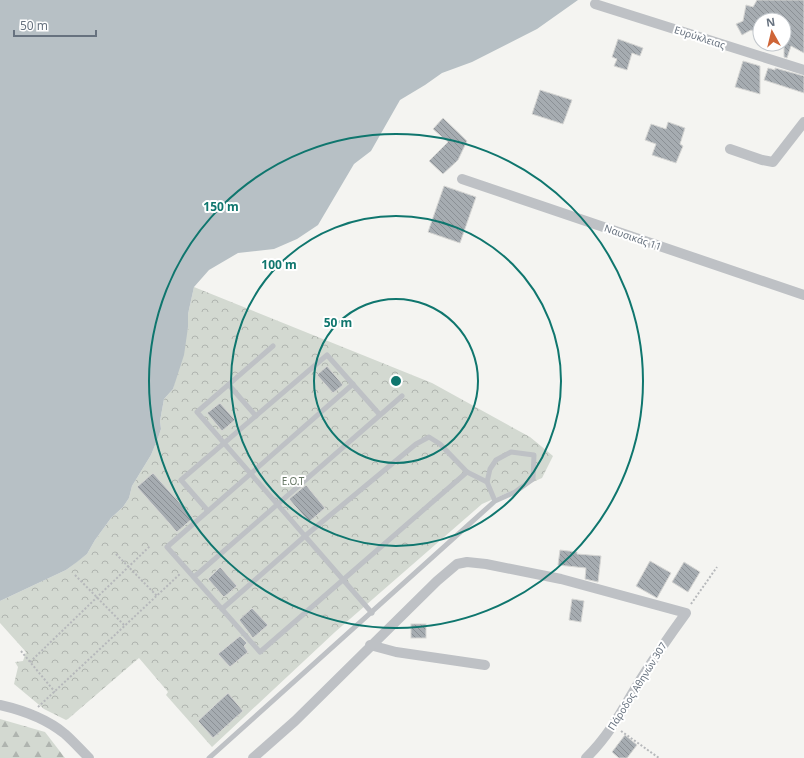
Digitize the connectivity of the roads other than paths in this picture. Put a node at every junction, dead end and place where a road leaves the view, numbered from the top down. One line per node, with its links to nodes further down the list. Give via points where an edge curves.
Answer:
1 (595, 4): 2 (street, Ευρύκλειας)
2 (804, 70)
3 (804, 122): 4 (street, via 773,162)
4 (730, 149)
5 (462, 179): 6 (street, Ναυσικάς 11)
6 (804, 295)
7 (274, 346): 9 (lane)
8 (353, 384): 11 (lane); 12 (lane, via 327,355); 15 (lane)
9 (229, 385): 12 (lane); 13 (lane, via 197,412)
10 (402, 396): 11 (lane)
11 (380, 415): 18 (lane)
12 (256, 416): 13 (lane)
13 (224, 443): 15 (lane); 19 (lane, via 181,480)
14 (468, 472): 16 (lane); 20 (lane, via 429,436); 22 (lane)
15 (250, 474): 18 (lane); 19 (lane)
16 (488, 482): 17 (lane); 17 (lane, via 490,469 496,460 511,452 534,455 533,479 515,492)
17 (495, 501): 24 (lane)
18 (277, 504): 20 (lane); 21 (lane)
19 (208, 511): 21 (lane, via 168,547)
20 (305, 536): 22 (lane); 23 (lane)
21 (194, 577): 23 (lane)
22 (343, 580): 23 (lane, via 260,652); 24 (lane)
23 (222, 609)
24 (372, 613): 29 (lane)
25 (370, 645): 26 (street, via 396,652); 30 (street, via 296,721); 31 (street, Πάροδος Αθηνών 307, via 451,568 463,562 561,579 686,613 600,745)
26 (485, 666)
27 (0, 705): 28 (street, via 29,714 64,733)
28 (89, 758)
29 (209, 758)
30 (254, 758)
31 (586, 758)

